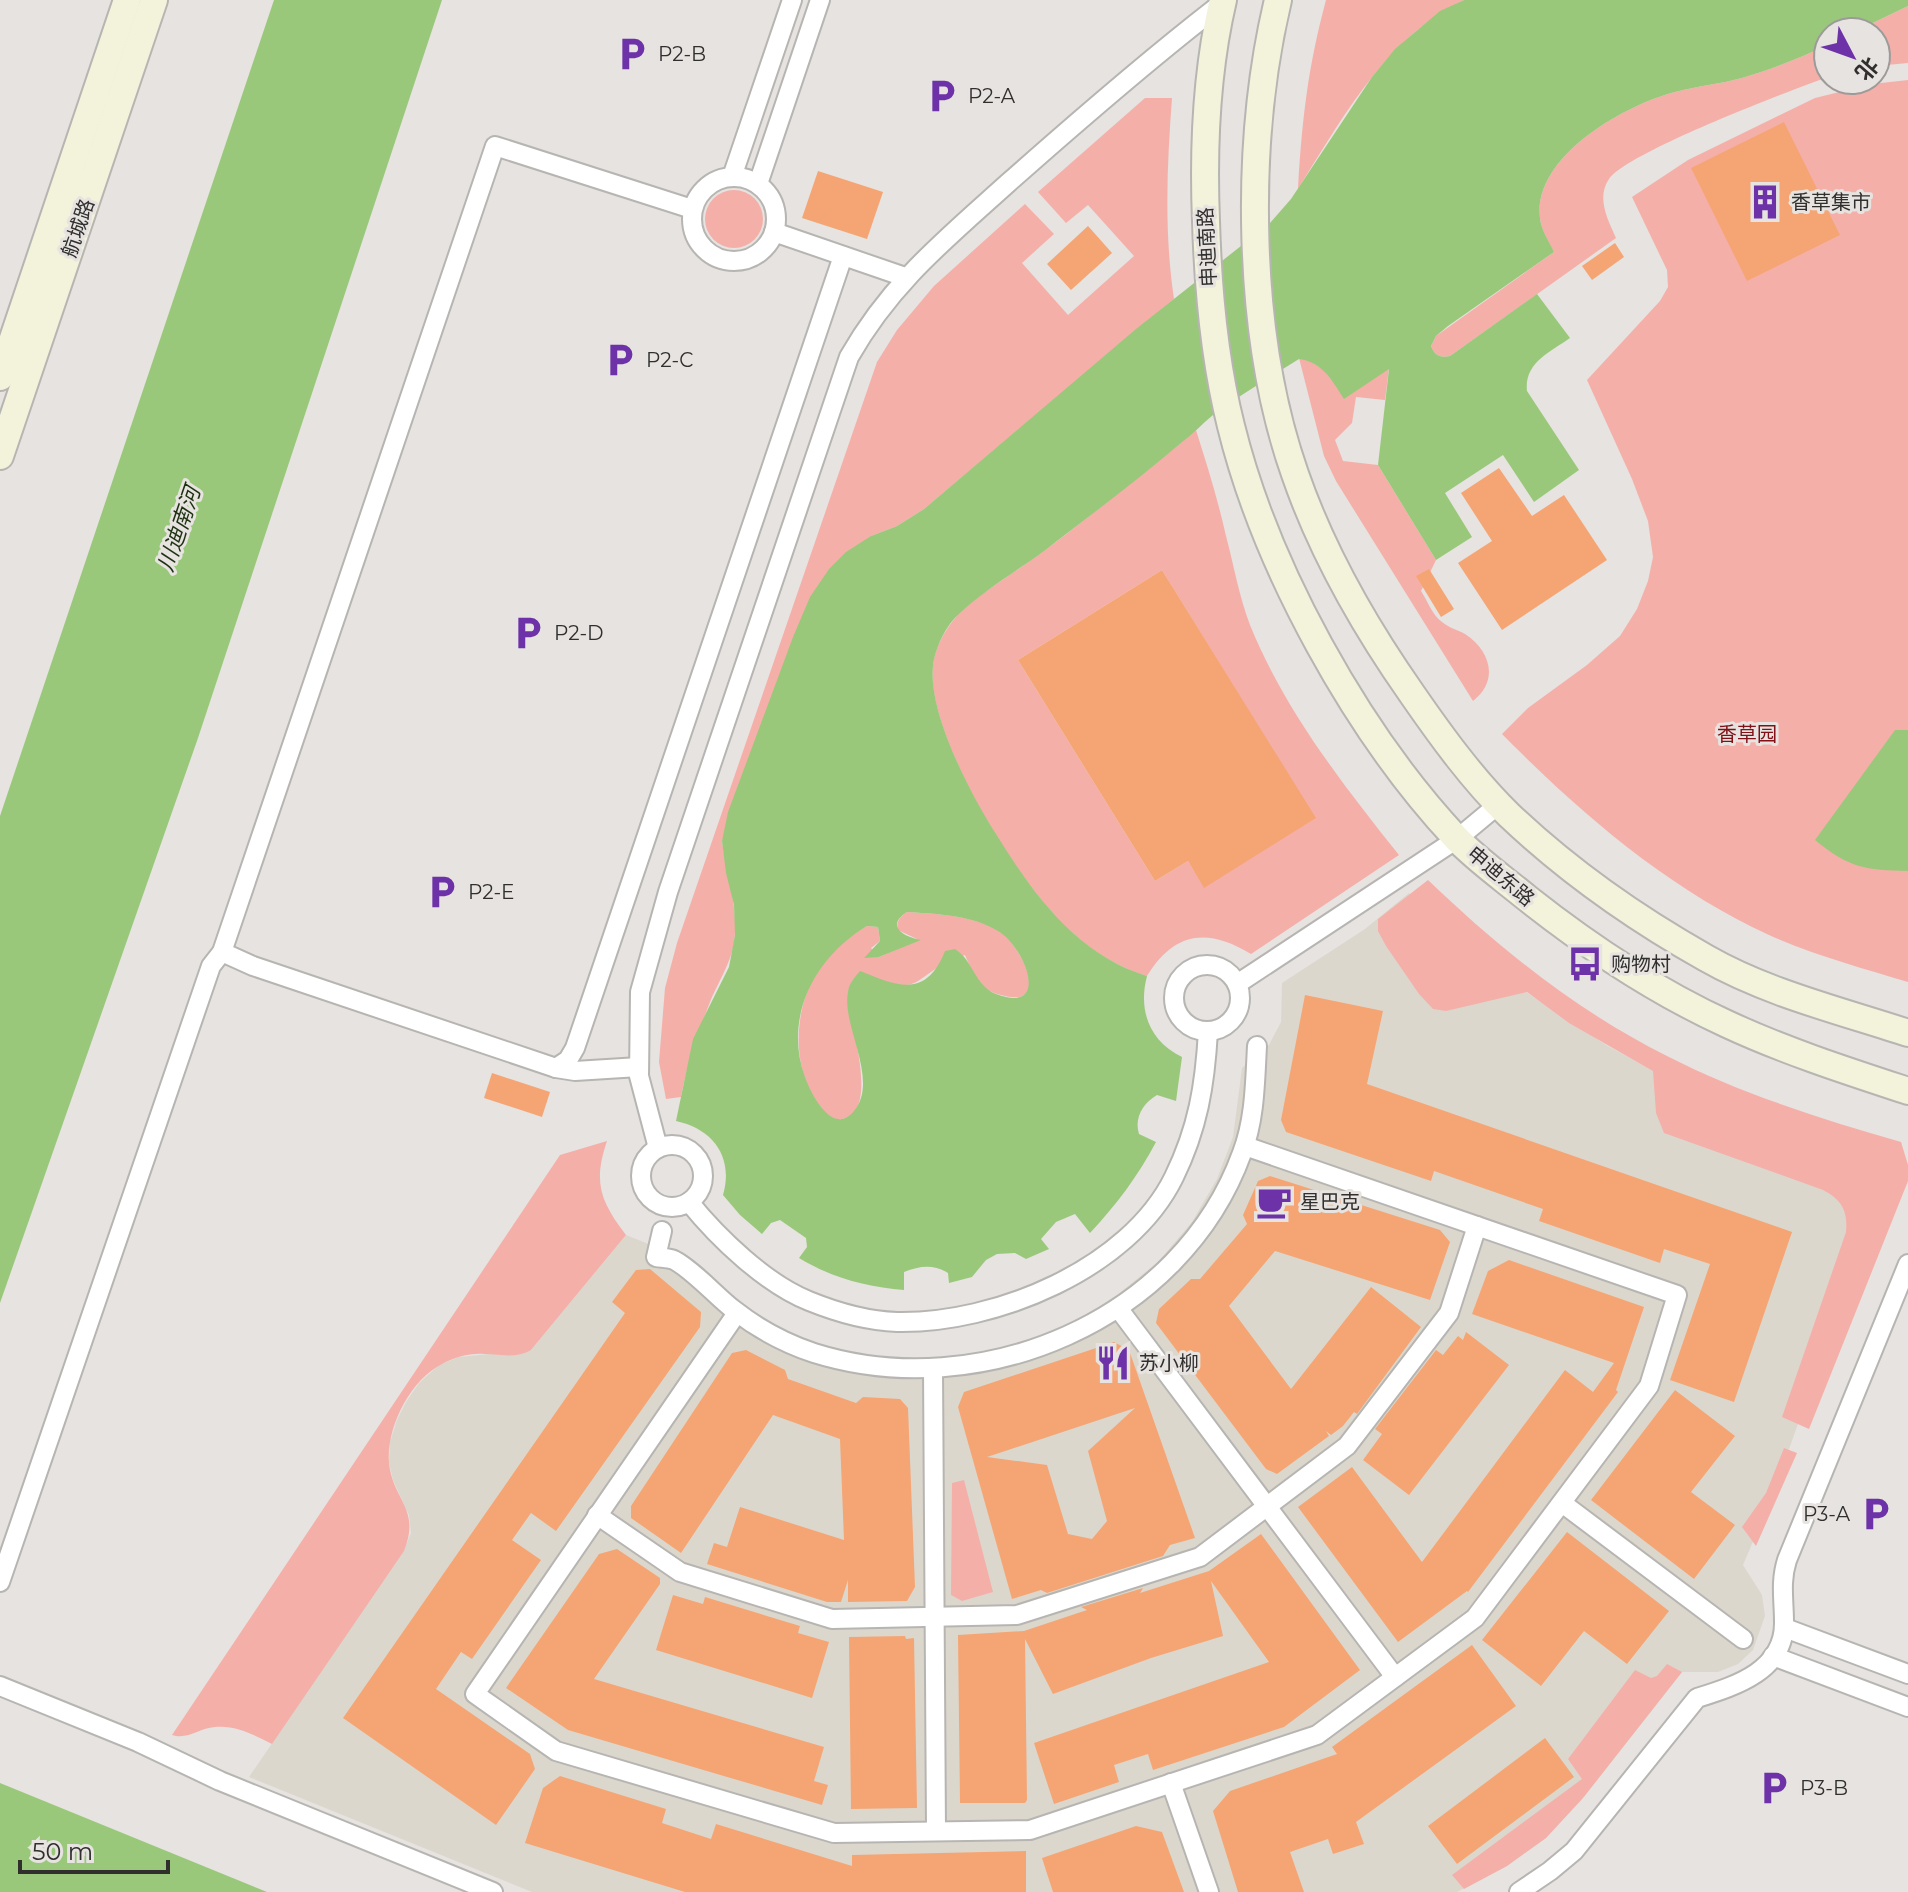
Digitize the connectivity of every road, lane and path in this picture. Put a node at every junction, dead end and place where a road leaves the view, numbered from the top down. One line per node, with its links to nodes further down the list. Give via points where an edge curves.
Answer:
1 (127, 0): 13 (street, 航城路)
2 (154, 0): 14 (street, 航城路)
3 (792, 0): 7 (street)
4 (820, 0): 8 (street)
5 (1278, 0): 16 (street, via 1261,97 1256,260 1273,389 1295,474 1382,651 1433,725)
6 (1222, 2): 12 (street, via 1102,99); 15 (street, 申迪南路, via 1211,59 1204,171 1212,321 1231,427)
7 (732, 177): 8 (street); 9 (street, via 707,187)
8 (758, 184): 10 (street, via 774,205)
9 (692, 209): 10 (street, via 695,238 715,258 729,262 757,255); 18 (street, via 495,146)
10 (774, 232): 11 (street)
11 (843, 256): 12 (street); 24 (street, via 575,1048)
12 (905, 277): 23 (street, via 849,357 816,450 652,945 640,992)
13 (0, 377)
14 (0, 456)
15 (1252, 491): 17 (street, 申迪东路, via 1323,652 1369,725)
16 (1499, 804): 17 (street); 21 (street, via 1561,862 1709,960 1779,990)
17 (1457, 839): 19 (street); 25 (street, 申迪东路, via 1556,921 1642,979 1726,1024)
18 (222, 952): 24 (street); 38 (street, via 211,966)
19 (1237, 984): 20 (street, via 1235,1015); 20 (street, via 1212,965 1191,969 1176,984 1179,1017)
20 (1208, 1031): 28 (street, via 1202,1100 1173,1179 1157,1203 1095,1264 1022,1298 924,1321 854,1315 807,1300 757,1270)
21 (1908, 1033)
22 (1257, 1046): 26 (street)
23 (639, 1067): 24 (street); 27 (street)
24 (556, 1068)
25 (1908, 1091)
26 (1245, 1146): 29 (street); 32 (street, via 1195,1238 1164,1272)
27 (658, 1148): 28 (street, via 678,1145 695,1155 703,1175); 28 (street, via 641,1172 645,1192 660,1205)
28 (689, 1202)
29 (1477, 1226): 35 (street, via 1677,1295 1649,1386); 36 (street, via 1449,1313 1347,1446)
30 (662, 1231): 33 (street, via 656,1257 673,1260)
31 (1908, 1264): 40 (street, via 1781,1577)
32 (1118, 1308): 34 (street, via 1049,1344); 36 (street)
33 (737, 1313): 34 (street, via 810,1352 857,1365); 37 (street)
34 (933, 1370): 39 (street)
35 (1562, 1503): 41 (street); 44 (street, via 1475,1618)
36 (1267, 1507): 39 (street, via 1200,1557 1017,1615); 44 (street)
37 (597, 1515): 39 (street, via 680,1572 832,1619); 48 (street, via 475,1694 571,1756 834,1833)
38 (0, 1582)
39 (935, 1616): 48 (street)
40 (1785, 1628): 42 (street); 43 (street)
41 (1743, 1639)
42 (1773, 1656): 46 (street); 51 (street, via 1749,1680 1697,1698 1574,1851)
43 (1908, 1674)
44 (1395, 1677): 47 (street, via 1317,1735)
45 (0, 1686): 49 (street)
46 (1908, 1707)
47 (1171, 1783): 48 (street, via 1030,1830); 50 (street)
48 (936, 1831)
49 (493, 1892)
50 (1209, 1892)
51 (1519, 1892)

